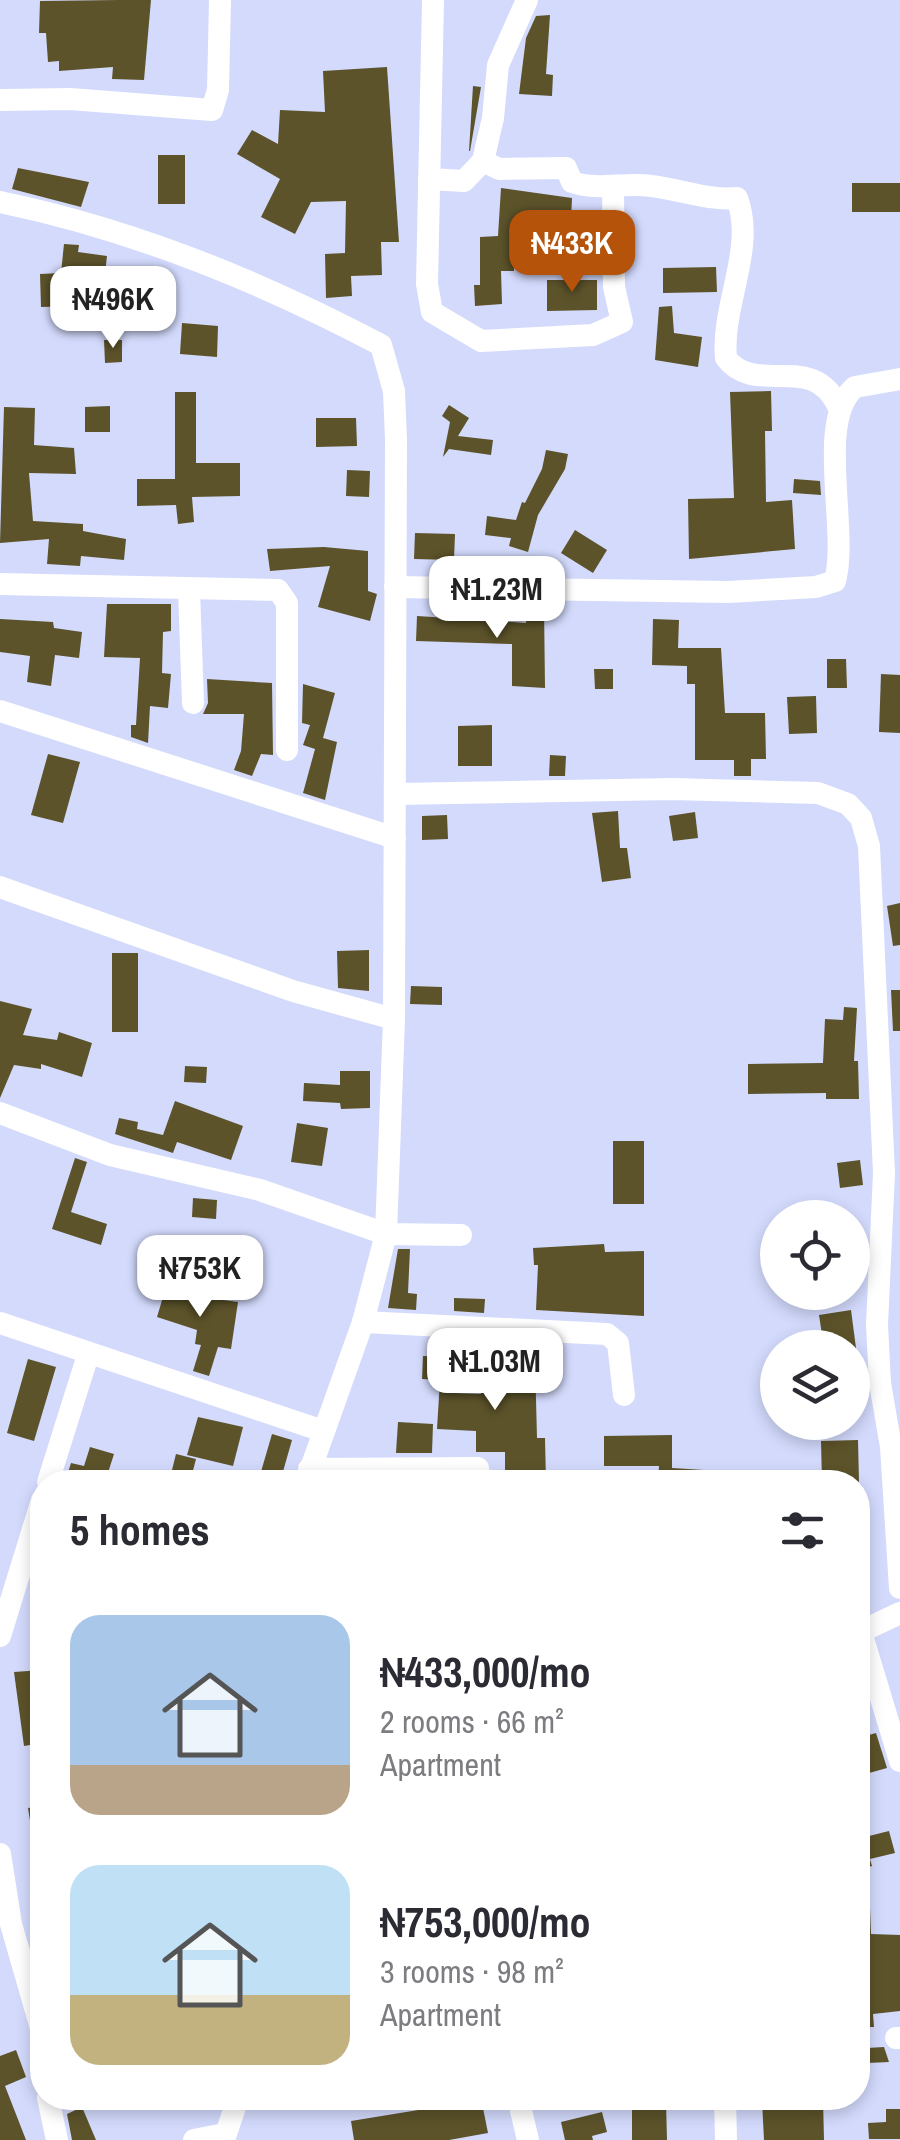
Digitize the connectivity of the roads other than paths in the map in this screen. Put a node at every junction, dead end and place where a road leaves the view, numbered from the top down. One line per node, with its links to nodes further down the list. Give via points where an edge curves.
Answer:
1 (220, 0): 4 (street, via 212,110)
2 (433, 0): 6 (street)
3 (527, 0): 5 (street, via 498,65)
4 (0, 100)
5 (483, 161): 6 (street, via 464,180); 7 (street, via 499,169 566,168 572,182)
6 (429, 178): 7 (street, via 432,312 481,341 593,335 622,322 614,286)
7 (613, 186): 10 (street, via 737,198 743,232 726,358 742,372 813,378 831,390)
8 (0, 202): 12 (street, via 128,236 380,345 394,391)
9 (900, 379): 10 (street, via 855,386)
10 (839, 408): 12 (street, via 834,582 728,592)
11 (0, 584): 13 (street)
12 (395, 587): 17 (street)
13 (189, 590): 14 (street); 16 (street, via 259,588 285,595)
14 (192, 704)
15 (0, 711): 18 (street)
16 (287, 750)
17 (396, 794): 18 (street); 22 (street, via 742,789 818,792 848,804 861,818 869,846)
18 (395, 838): 20 (street)
19 (0, 887): 20 (street, via 293,991)
20 (394, 1019): 24 (street)
21 (900, 1032): 22 (street)
22 (876, 1042): 30 (street, via 884,1174 877,1324)
23 (0, 1112): 24 (street, via 110,1156 260,1190)
24 (386, 1234): 25 (street); 26 (street)
25 (461, 1234)
26 (363, 1322): 29 (street, via 607,1334 618,1343); 31 (street)
27 (0, 1323): 28 (street)
28 (88, 1355): 31 (street); 32 (street)
29 (624, 1395)
30 (891, 1399): 37 (street)
31 (323, 1431): 33 (street)
32 (52, 1470)
33 (310, 1470)
34 (436, 1470): 35 (street)
35 (478, 1470)
36 (30, 1539): 40 (street)
37 (900, 1588)
38 (900, 1612): 39 (street)
39 (870, 1627)
40 (0, 1636)
41 (870, 1667): 42 (street)
42 (900, 1761)
43 (0, 1854): 44 (street)
44 (30, 1990)
45 (51, 2110): 50 (street)
46 (234, 2110): 49 (street)
47 (521, 2110): 52 (street)
48 (725, 2110): 53 (street)
49 (224, 2137): 51 (street)
50 (58, 2140)
51 (194, 2140)
52 (528, 2140)
53 (726, 2140)

